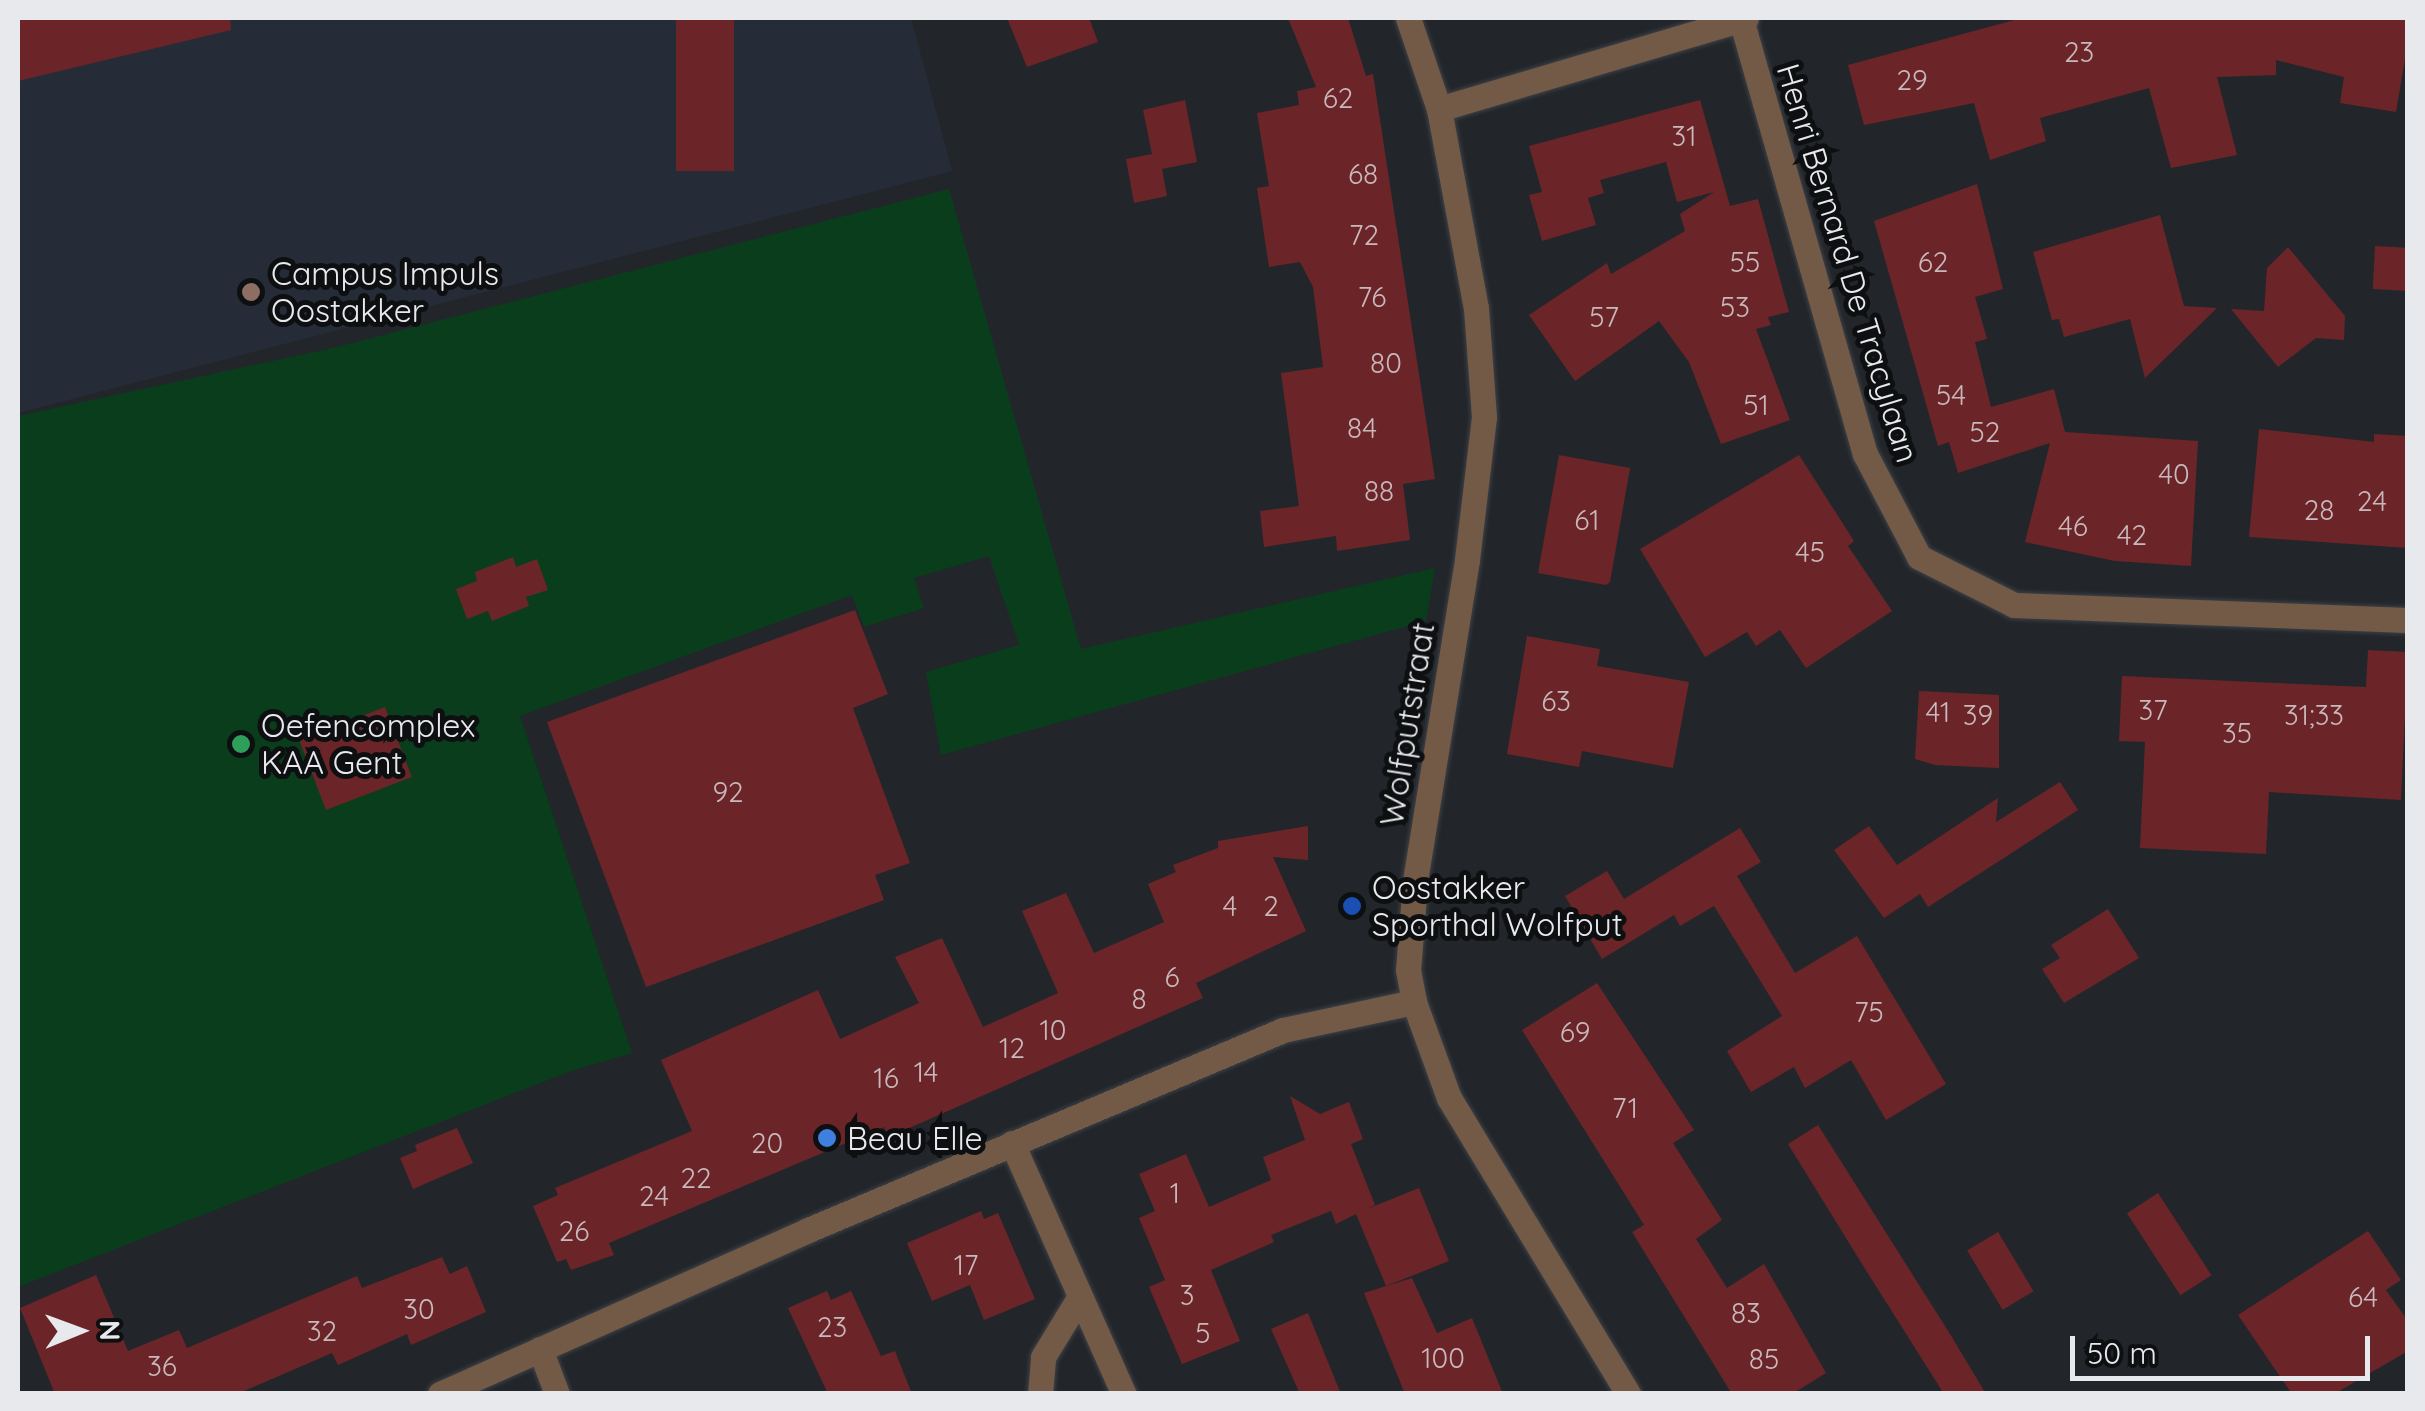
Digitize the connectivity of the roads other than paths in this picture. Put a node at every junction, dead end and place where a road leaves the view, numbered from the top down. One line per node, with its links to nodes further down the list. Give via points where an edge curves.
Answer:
1 (1408, 18): 3 (street, Wolfputstraat)
2 (1743, 18): 3 (street); 4 (street, Henri Bernard De Tracylaan, via 1865,454 1919,557 2014,605)
3 (1440, 110): 5 (street, Wolfputstraat, via 1476,308 1484,417 1415,882 1408,970)
4 (2408, 620)
5 (1414, 1002): 6 (street, via 1284,1030); 13 (street, Wolfputstraat, via 1449,1098)
6 (1012, 1143): 7 (street); 8 (street)
7 (1080, 1298): 11 (street, via 1043,1357); 12 (street)
8 (540, 1349): 9 (street); 10 (street)
9 (440, 1394)
10 (557, 1394)
11 (1040, 1394)
12 (1124, 1394)
13 (1628, 1394)

